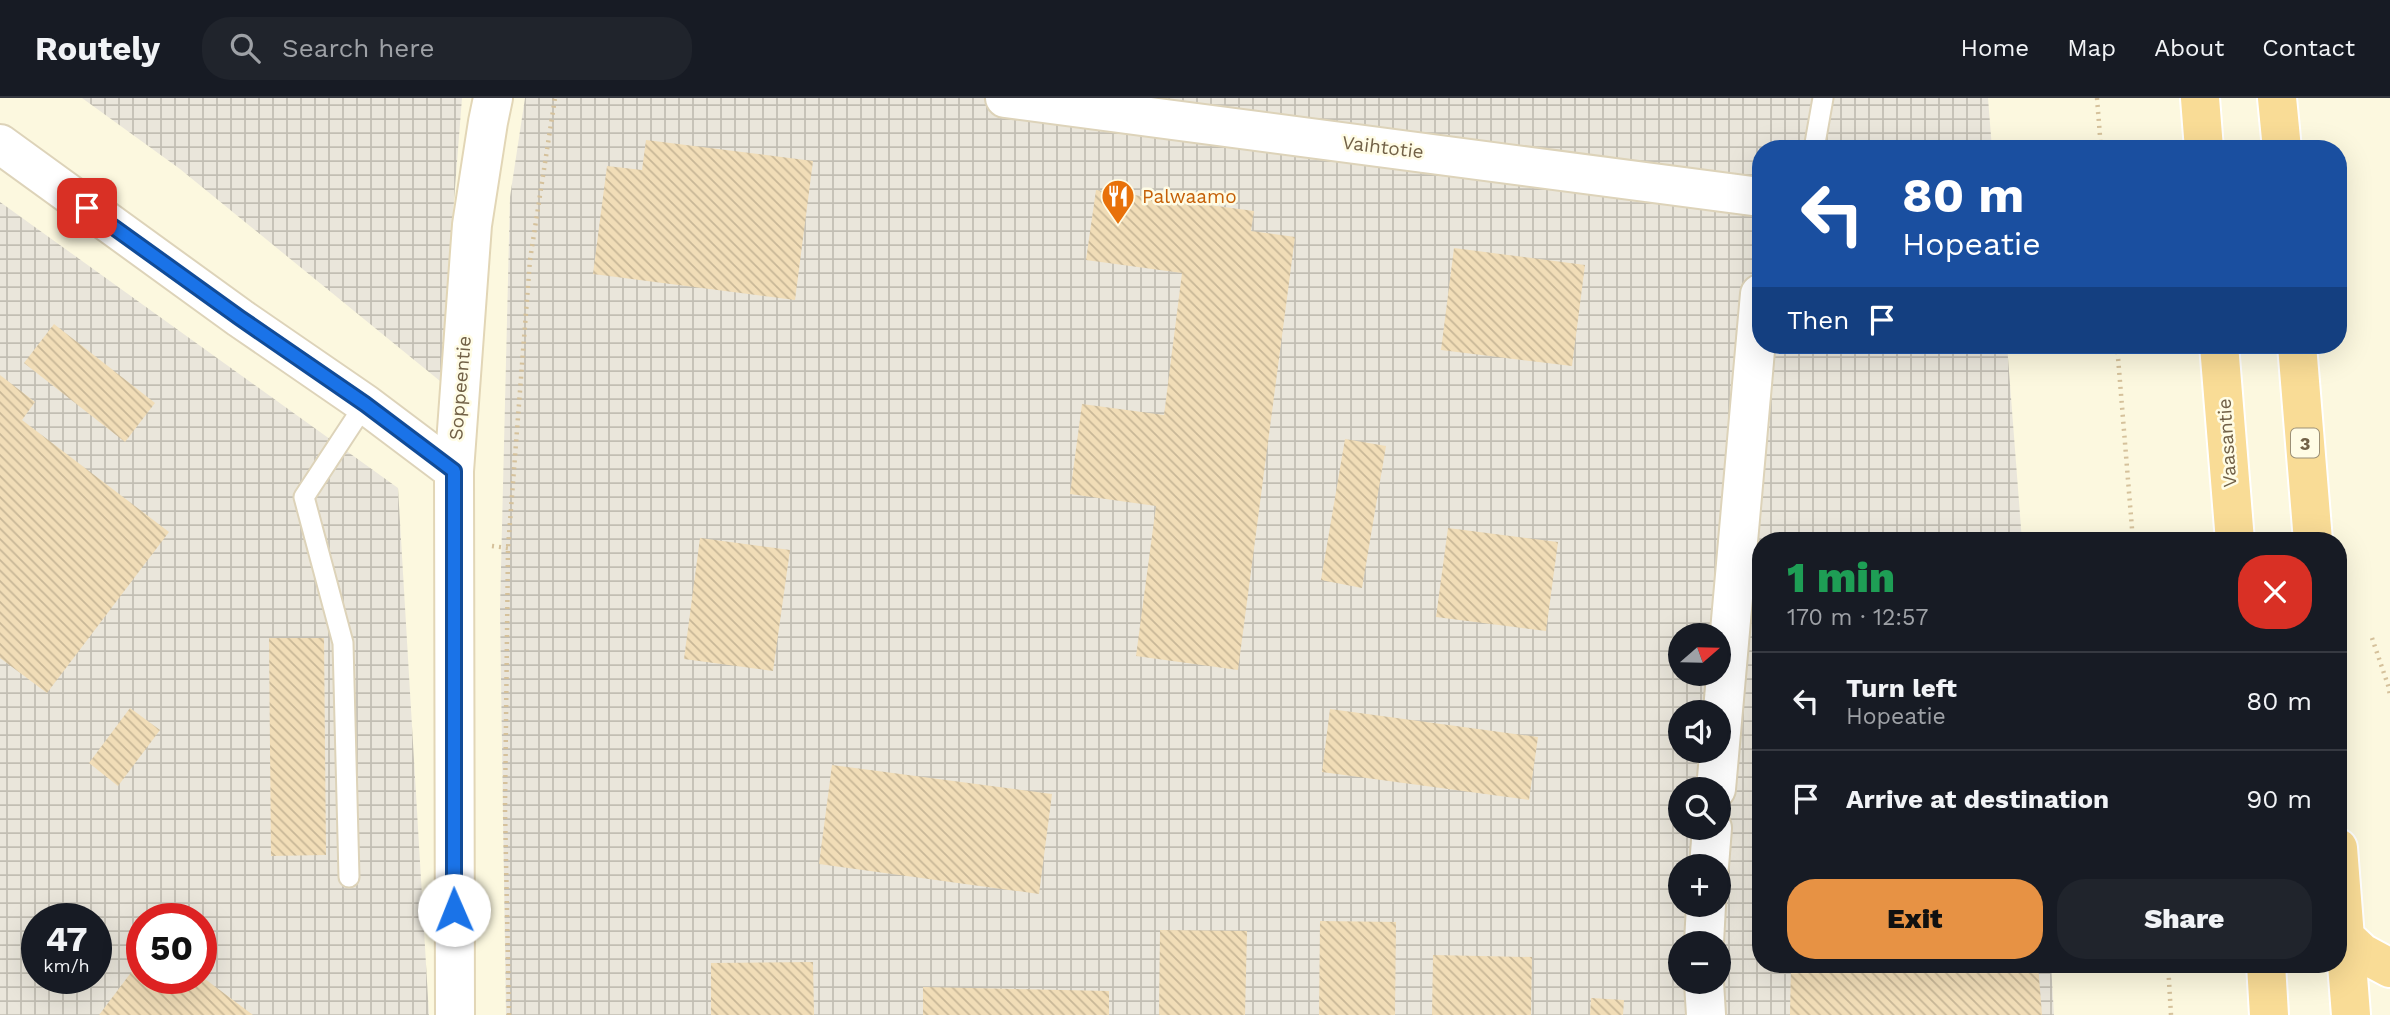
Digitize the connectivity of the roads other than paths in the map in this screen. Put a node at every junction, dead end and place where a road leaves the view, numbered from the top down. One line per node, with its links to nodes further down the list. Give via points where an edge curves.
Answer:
1 (493, 98): 15 (street, Soppeentie, via 472,225)
2 (1005, 98): 10 (street, Vaihtotie)
3 (1823, 98): 6 (lane)
4 (2200, 98): 7 (highway)
5 (2277, 98): 8 (highway)
6 (1816, 140)
7 (2203, 140)
8 (2280, 140)
9 (0, 144): 14 (street)
10 (1752, 196)
11 (1755, 354): 18 (street)
12 (2220, 354): 16 (highway, Vaasantie)
13 (2298, 354): 17 (highway, 3)
14 (365, 404): 15 (street); 19 (lane, via 304,497 343,643)
15 (454, 471): 25 (street, Soppeentie)
16 (2234, 532)
17 (2312, 532)
18 (1717, 777)
19 (349, 877)
20 (2347, 939): 22 (highway)
21 (2347, 963): 28 (highway)
22 (2390, 968)
23 (2267, 973): 27 (highway)
24 (1705, 994): 26 (street)
25 (455, 1015)
26 (1706, 1015)
27 (2269, 1015)
28 (2351, 1015)

